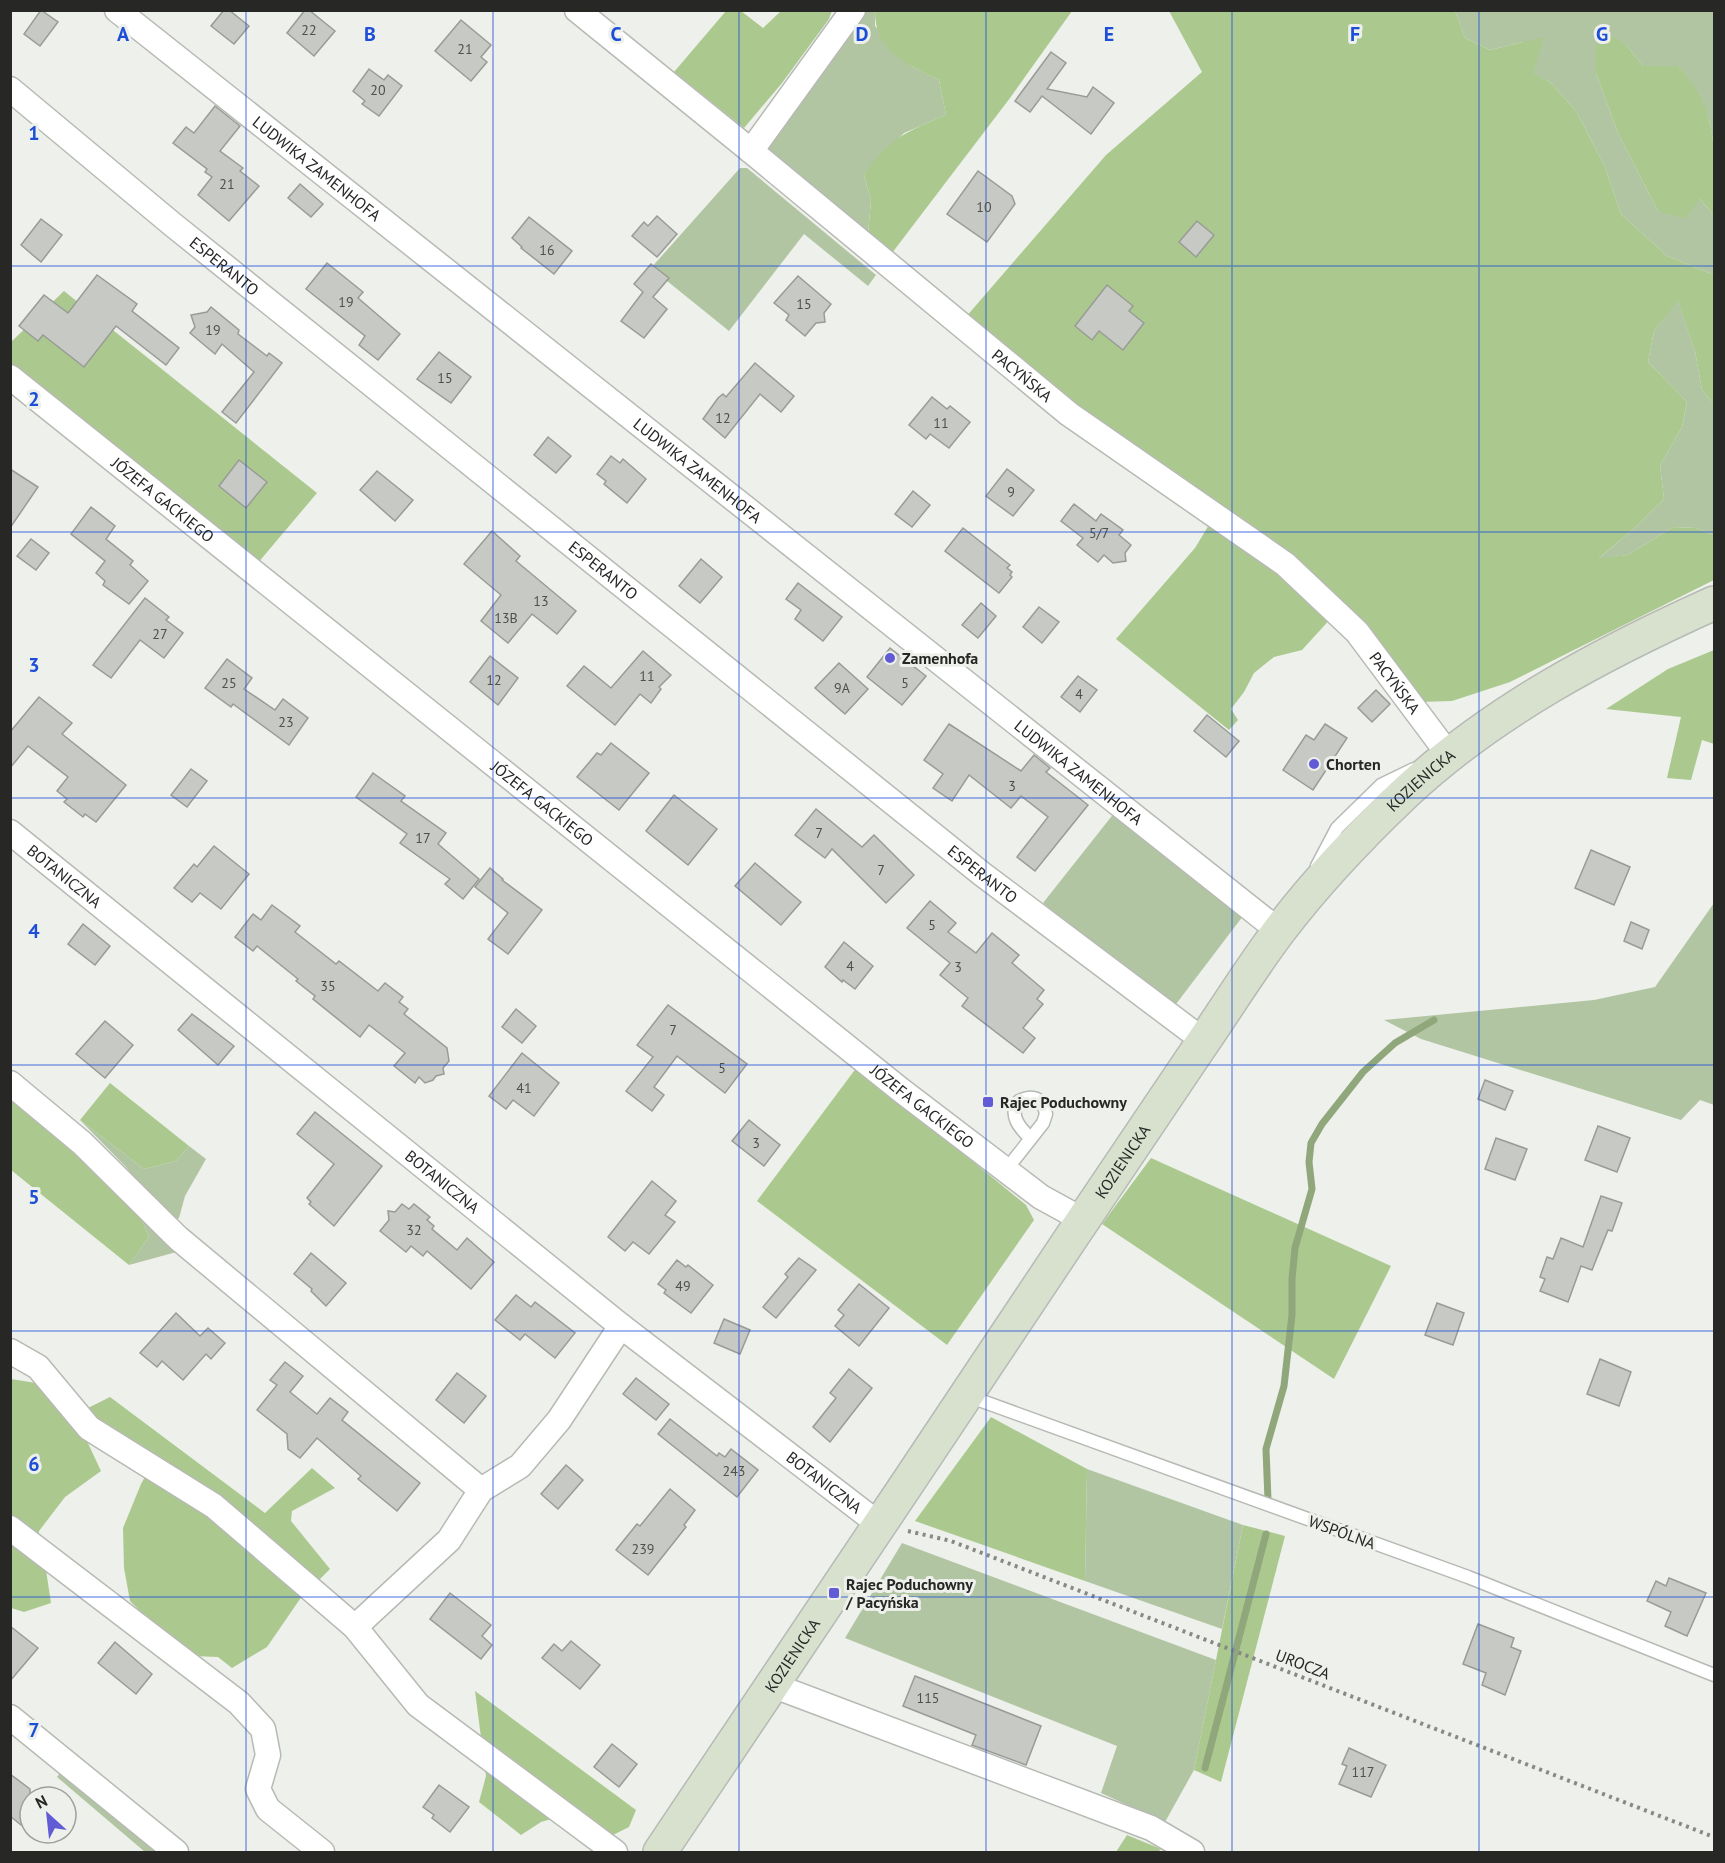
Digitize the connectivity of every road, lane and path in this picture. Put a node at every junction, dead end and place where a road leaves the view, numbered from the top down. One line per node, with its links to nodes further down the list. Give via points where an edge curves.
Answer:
1 (117, 10): 10 (street, LUDWIKA ZAMENHOFA)
2 (577, 10): 5 (street, PACYŃSKA)
3 (853, 10): 5 (street)
4 (10, 89): 11 (street, ESPERANTO, via 172,224 982,874)
5 (751, 151): 8 (street, PACYŃSKA, via 1069,414 1285,564 1357,632)
6 (10, 377): 14 (street, JÓZEFA GACKIEGO, via 727,952)
7 (1714, 603): 8 (main road, KOZIENICKA, via 1583,667)
8 (1449, 756): 10 (main road, KOZIENICKA, via 1366,832)
9 (10, 832): 16 (street, BOTANICZNA)
10 (1279, 931): 11 (main road, KOZIENICKA)
11 (1204, 1041): 15 (main road, KOZIENICKA)
12 (10, 1083): 19 (street, via 82,1143 178,1238)
13 (1030, 1138): 14 (lane)
14 (1006, 1170): 15 (street, JÓZEFA GACKIEGO, via 1041,1197)
15 (1083, 1220): 18 (main road, KOZIENICKA)
16 (621, 1326): 19 (street, via 559,1420 520,1466); 20 (street, BOTANICZNA)
17 (10, 1351): 22 (street, via 38,1367 89,1428 214,1506)
18 (967, 1395): 20 (main road, KOZIENICKA); 23 (lane, WSPÓLNA, via 1468,1576)
19 (481, 1490): 22 (street, via 449,1540)
20 (880, 1525): 24 (main road, KOZIENICKA); 26 (path, UROCZA, via 951,1541)
21 (10, 1528): 28 (street, via 239,1703 263,1729 268,1755 258,1789 268,1809)
22 (355, 1627): 29 (street, via 418,1705)
23 (1714, 1675)
24 (772, 1685): 30 (main road, KOZIENICKA); 31 (street, via 1151,1828)
25 (10, 1717): 27 (street)
26 (1714, 1837)
27 (176, 1852)
28 (322, 1852)
29 (615, 1852)
30 (660, 1852)
31 (1192, 1852)

